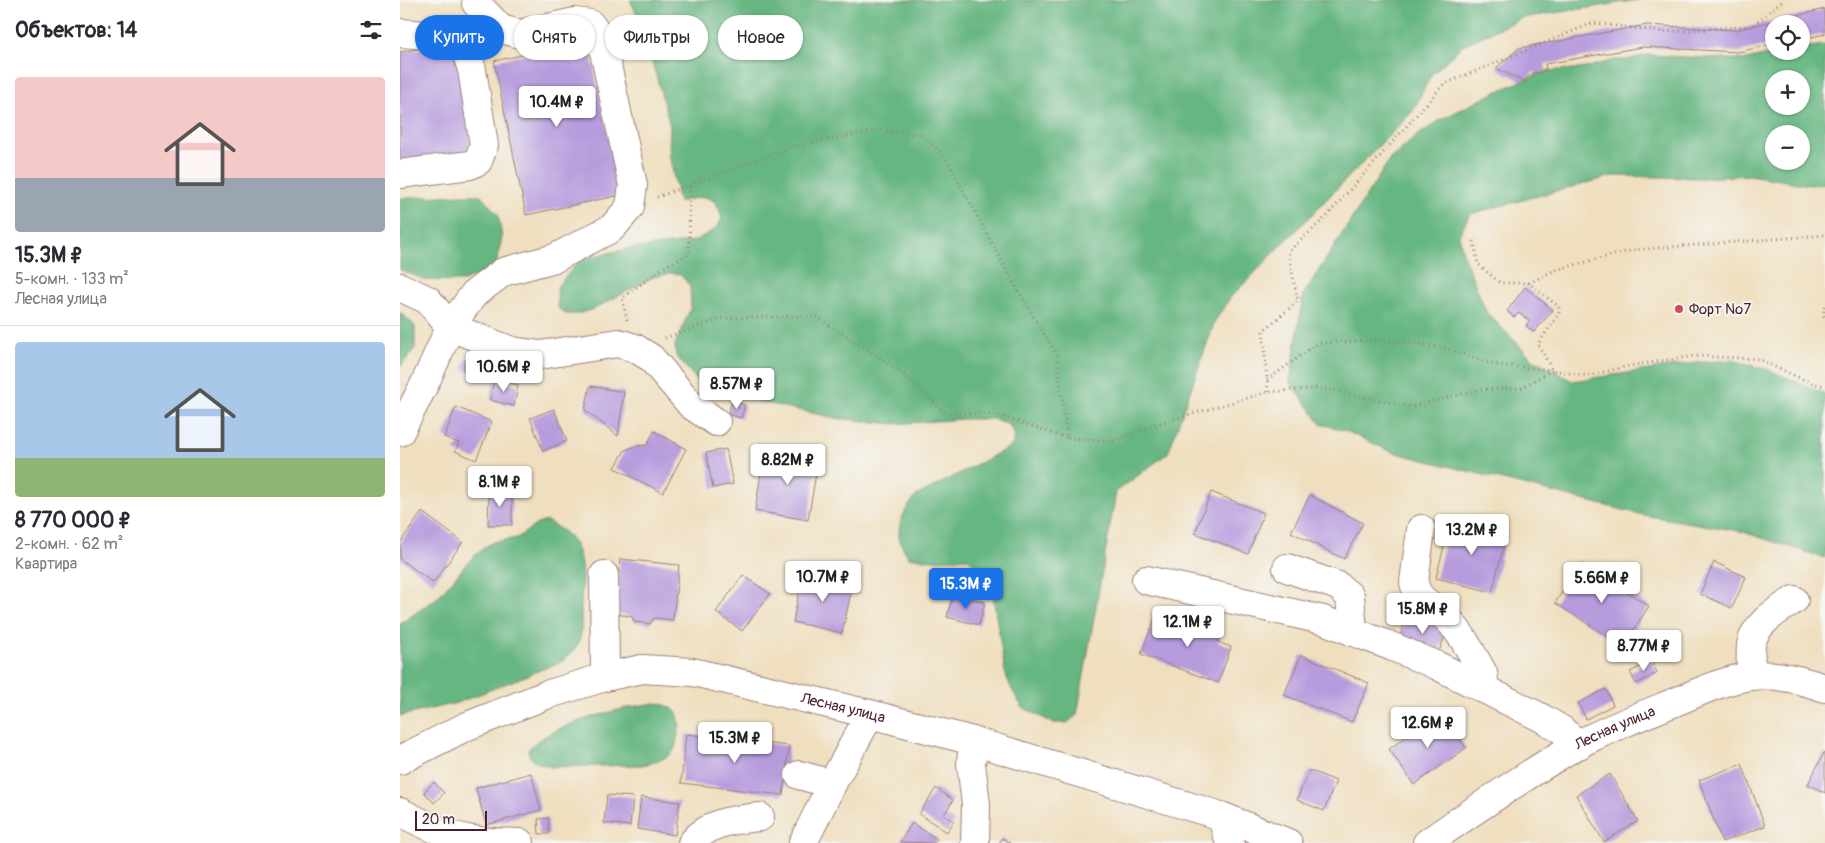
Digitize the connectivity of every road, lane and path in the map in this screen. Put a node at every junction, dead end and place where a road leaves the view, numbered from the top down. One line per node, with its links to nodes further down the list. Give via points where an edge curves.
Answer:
1 (1783, 0): 16 (path, via 1753,26 1665,32 1593,23 1444,84 1326,216 1288,252 1298,301 1263,330)
2 (473, 1): 6 (main road, via 501,29 520,34 575,22 590,24 601,38 633,185)
3 (400, 33): 4 (main road, via 458,37 464,43 472,70 484,145 478,161 470,165)
4 (400, 174)
5 (690, 185): 6 (path); 14 (path, via 688,254 622,298); 21 (path, via 794,146 880,130 922,136 945,157 1057,355)
6 (630, 207): 13 (main road, via 612,228 555,258 503,272 474,294)
7 (1825, 235): 9 (path, via 1633,250 1556,270)
8 (1474, 241): 9 (path, via 1478,264 1500,283)
9 (1529, 283): 15 (path, via 1559,307 1559,314 1538,344)
10 (400, 287): 13 (main road, via 428,300)
11 (1825, 306): 12 (path)
12 (1825, 318)
13 (450, 327): 14 (main road, via 512,351 529,354 618,343); 20 (main road)
14 (635, 348): 19 (main road, via 651,358 691,405); 21 (path, via 723,318 815,316 900,371 946,413 994,414)
15 (1552, 370): 16 (path, via 1491,364 1442,347 1388,340 1328,342 1318,343); 17 (path, via 1588,376 1695,356 1758,359); 18 (path, via 1521,388 1478,390 1410,407 1322,388)
16 (1267, 380): 18 (path)
17 (1825, 386)
18 (1268, 392): 21 (path, via 1157,424 1113,441)
19 (716, 422)
20 (400, 432)
21 (1067, 438)
22 (1421, 529): 30 (main road, via 1414,582 1416,591 1423,601 1440,611 1465,640 1483,673)
23 (1286, 568): 27 (main road, via 1338,586 1350,596)
24 (604, 575): 29 (main road)
25 (1146, 580): 27 (main road, via 1322,620)
26 (1794, 600): 28 (main road, via 1764,621 1757,631 1751,644)
27 (1353, 632): 30 (main road)
28 (1751, 676): 31 (main road, Лесная улица, via 1798,678); 34 (main road, Лесная улица, via 1701,691)
29 (605, 677): 32 (main road, Лесная улица, via 642,669 692,672); 35 (main road, Лесная улица, via 546,695 465,727)
30 (1482, 687): 34 (main road, via 1562,730)
31 (1825, 688)
32 (870, 714): 33 (main road, Лесная улица); 37 (main road)
33 (973, 741): 39 (main road, Лесная улица); 44 (main road)
34 (1579, 744): 47 (main road, Лесная улица)
35 (400, 760)
36 (799, 775): 37 (main road)
37 (832, 784): 43 (main road)
38 (400, 812): 41 (main road, via 447,833 473,840)
39 (1221, 816): 45 (main road); 46 (main road, Лесная улица)
40 (760, 817): 42 (main road, via 725,821 707,829)
41 (520, 843)
42 (692, 843)
43 (803, 843)
44 (975, 843)
45 (1230, 843)
46 (1288, 843)
47 (1427, 843)

